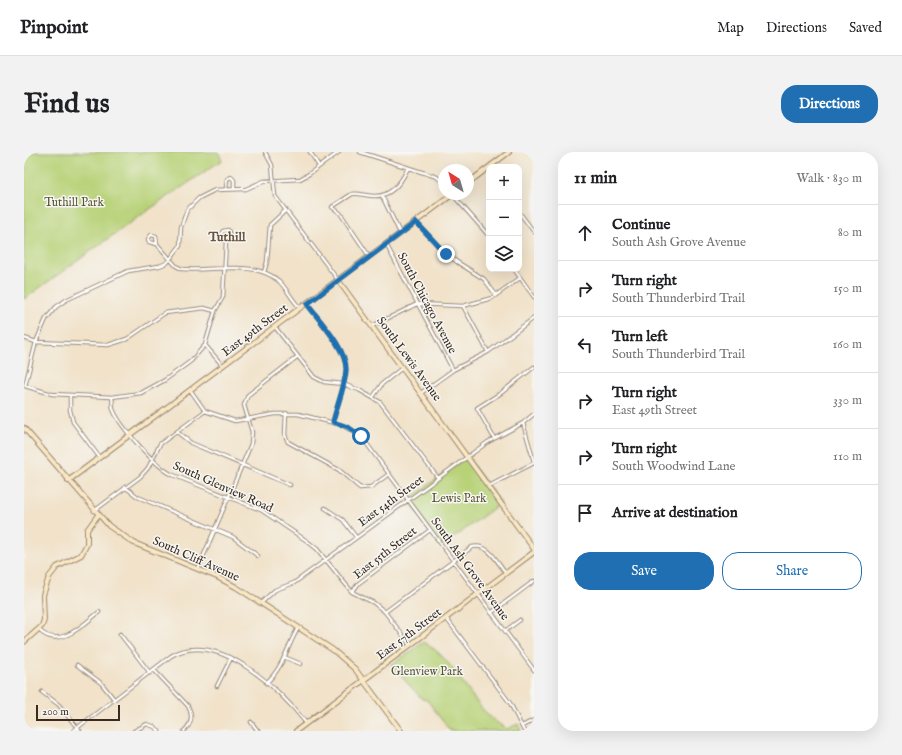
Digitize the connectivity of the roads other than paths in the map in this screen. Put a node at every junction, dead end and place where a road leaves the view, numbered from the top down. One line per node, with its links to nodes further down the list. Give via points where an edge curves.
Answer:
1 (265, 152): 12 (street, South Lewis Avenue, via 272,165)
2 (310, 152): 7 (street)
3 (339, 152): 7 (street)
4 (360, 152): 8 (street)
5 (509, 152): 6 (street)
6 (495, 164)
7 (319, 166): 12 (street, via 300,179)
8 (408, 168): 10 (street); 15 (street, via 401,181)
9 (486, 171): 11 (street)
10 (438, 178)
11 (474, 179)
12 (272, 180): 14 (street, via 259,182 246,189); 18 (street, South Lewis Avenue, via 274,194)
13 (226, 189): 14 (street); 14 (street, via 227,179 231,177 234,180); 28 (street, via 206,193 192,204 183,219 180,246)
14 (234, 189)
15 (382, 196): 22 (street); 27 (street, via 352,194 332,207 340,213)
16 (444, 200): 20 (street, East 49th Street)
17 (457, 200): 23 (street)
18 (286, 210): 30 (street, via 270,225); 33 (street, South Lewis Avenue)
19 (522, 216): 21 (street)
20 (416, 222): 22 (street, East 49th Street); 34 (street, via 456,262 484,279)
21 (533, 229)
22 (400, 233): 26 (street, East 49th Street)
23 (486, 233)
24 (226, 242): 29 (street)
25 (157, 244): 25 (street, via 156,236 149,236 149,242); 28 (street)
26 (386, 244): 27 (street, East 49th Street); 37 (street, South Chicago Avenue)
27 (370, 256): 33 (street, East 49th Street)
28 (170, 260): 29 (street, via 182,269); 45 (street, via 158,266 128,271 66,300 46,319)
29 (224, 268): 30 (street); 40 (street, via 223,297)
30 (264, 272): 39 (street, via 279,282)
31 (516, 272): 32 (street)
32 (520, 278): 34 (street); 35 (street)
33 (338, 280): 36 (street, East 49th Street); 42 (street, South Lewis Avenue)
34 (496, 295): 38 (street)
35 (534, 297)
36 (307, 304): 39 (street, East 49th Street); 53 (street, via 342,353 346,366)
37 (417, 304): 38 (street); 42 (street); 52 (street, South Chicago Avenue)
38 (463, 306): 47 (street)
39 (300, 309): 43 (street, East 49th Street)
40 (216, 312): 45 (street, via 204,308 165,313 127,339 113,344); 46 (street)
41 (534, 318): 47 (street)
42 (372, 326): 51 (street, South Lewis Avenue)
43 (275, 327): 48 (street); 49 (street, East 49th Street)
44 (24, 338): 45 (street)
45 (36, 342): 54 (street)
46 (205, 345): 49 (street); 58 (street, via 191,361 153,388 132,396)
47 (488, 352): 52 (street)
48 (298, 357): 53 (street, via 317,379 327,383); 63 (street, via 248,395 244,406)
49 (223, 366): 55 (street, East 49th Street)
50 (534, 367): 69 (street, via 477,408)
51 (402, 368): 56 (street, South Lewis Avenue); 59 (street, via 382,384)
52 (453, 370): 56 (street)
53 (343, 384): 59 (street); 64 (street)
54 (24, 386): 57 (street)
55 (191, 391): 60 (street); 68 (street, East 49th Street)
56 (421, 393): 70 (street, South Lewis Avenue)
57 (70, 396): 58 (street); 71 (street, via 70,414 73,422)
58 (112, 397): 68 (street, South Glenview Road, via 115,413)
59 (373, 397): 76 (street, via 386,408)
60 (205, 411): 63 (street, South Ash Grove Avenue, via 235,422); 67 (street)
61 (286, 413): 63 (street, South Ash Grove Avenue); 64 (street, South Ash Grove Avenue); 75 (street, via 285,435 288,442 339,470 356,486 364,489 371,487)
62 (534, 414): 65 (street, East 54th Street)
63 (248, 420): 74 (street, via 252,441)
64 (333, 422): 75 (street, South Ash Grove Avenue, via 348,427 361,436)
65 (522, 423): 69 (street, East 54th Street); 73 (street)
66 (24, 428): 77 (street, South Cliff Avenue)
67 (177, 432): 72 (street, via 160,444); 74 (street, via 190,443)
68 (131, 435): 71 (street, East 49th Street); 72 (street, South Glenview Road)
69 (494, 438): 70 (street, East 54th Street)
70 (467, 457): 76 (street, East 54th Street); 79 (street, South Lewis Avenue)
71 (100, 458): 77 (street, East 49th Street)
72 (152, 459): 80 (street, via 145,472); 81 (street, South Glenview Road, via 170,474)
73 (534, 463): 79 (street)
74 (243, 464): 78 (street); 81 (street)
75 (389, 474): 82 (street, South Ash Grove Avenue)
76 (438, 478): 82 (street, East 54th Street)
77 (68, 481): 84 (street, South Cliff Avenue)
78 (290, 485)
79 (488, 486): 89 (street, South Lewis Avenue)
80 (125, 488): 84 (street); 86 (street, via 138,497)
81 (229, 497): 86 (street); 91 (street, South Glenview Road, via 261,510 307,540)
82 (408, 500): 87 (street, South Ash Grove Avenue); 88 (street, East 54th Street)
83 (325, 508): 88 (street, via 343,520)
84 (94, 511): 85 (street, South Cliff Avenue)
85 (98, 515): 93 (street, South Cliff Avenue, via 127,539); 105 (street, via 88,530 87,544 81,555 57,567 49,576 43,595 44,620)
86 (216, 530): 90 (street, via 233,537); 93 (street)
87 (430, 530): 92 (street, South Ash Grove Avenue); 96 (street, East 55th Street, via 359,583)
88 (356, 537): 91 (street, East 54th Street)
89 (534, 550): 94 (street, East 57th Street)
90 (258, 556)
91 (326, 560): 96 (street, South Glenview Road); 98 (street, East 54th Street, via 294,583 270,593)
92 (453, 561): 94 (street, via 472,547 480,546 488,550); 97 (street, South Ash Grove Avenue); 100 (street)
93 (198, 569): 98 (street, South Cliff Avenue, via 236,587)
94 (506, 573): 97 (street, East 57th Street)
95 (534, 581): 101 (street)
96 (352, 592): 100 (street, South Glenview Road)
97 (477, 595): 101 (street, South Ash Grove Avenue); 102 (street, East 57th Street)
98 (261, 603): 104 (street, South Cliff Avenue)
99 (98, 612): 105 (street, via 65,636 57,638 44,635)
100 (385, 612): 109 (street, South Glenview Road)
101 (491, 613): 106 (street, South Ash Grove Avenue)
102 (446, 618): 109 (street, East 57th Street); 125 (street, via 510,703)
103 (520, 620): 106 (street)
104 (298, 628): 110 (street); 117 (street, South Cliff Avenue, via 341,656)
105 (39, 630): 108 (street)
106 (505, 631): 115 (street, South Ash Grove Avenue)
107 (120, 634): 116 (street)
108 (24, 642)
109 (410, 646): 117 (street, East 57th Street)
110 (284, 657): 112 (street); 118 (street, via 277,672)
111 (231, 658): 114 (street, via 211,650 188,650 171,656); 118 (street, via 250,669); 119 (street)
112 (301, 664)
113 (77, 665): 121 (street, via 101,683)
114 (154, 670): 116 (street); 131 (street, via 191,711 191,722)
115 (534, 670)
116 (150, 673): 121 (street)
117 (364, 681): 124 (street, East 57th Street); 134 (street, South Cliff Avenue)
118 (266, 683): 124 (street, via 292,705)
119 (217, 686)
120 (42, 692): 126 (street, via 59,705)
121 (114, 699): 126 (street)
122 (534, 720): 125 (street)
123 (251, 722): 132 (street)
124 (306, 723): 133 (street, East 57th Street)
125 (522, 726): 135 (street)
126 (78, 727): 127 (street); 128 (street)
127 (73, 731)
128 (80, 731)
129 (134, 731): 130 (street, via 147,724)
130 (159, 731)
131 (184, 731)
132 (258, 731)
133 (296, 731)
134 (401, 731)
135 (524, 731)

